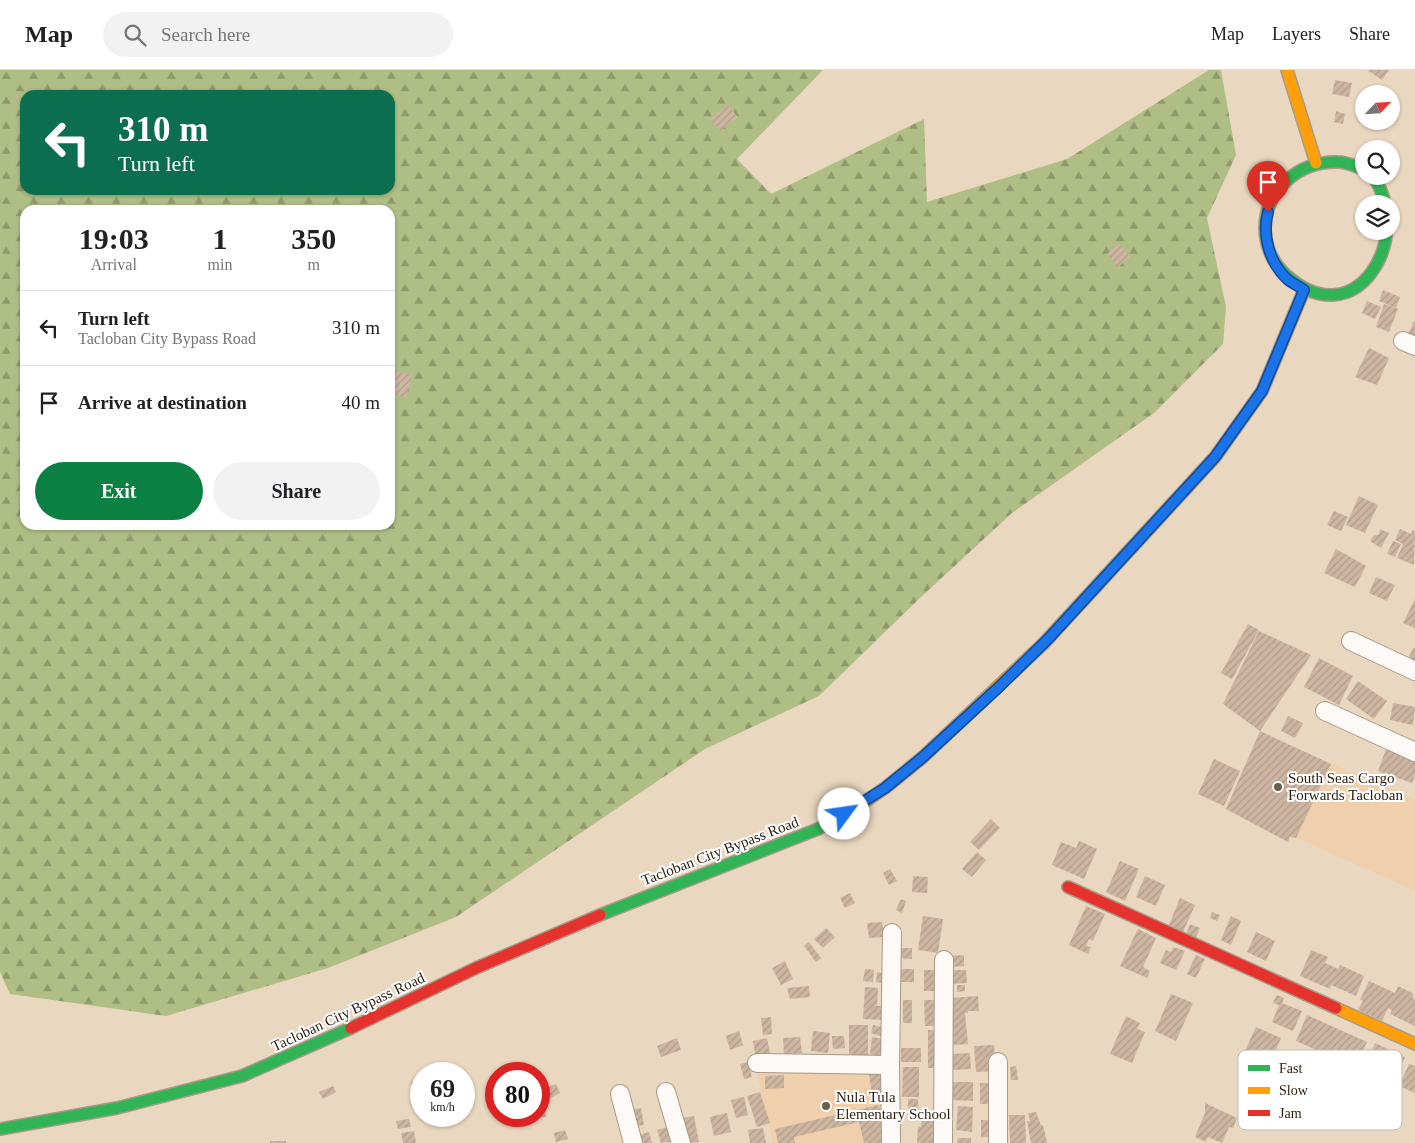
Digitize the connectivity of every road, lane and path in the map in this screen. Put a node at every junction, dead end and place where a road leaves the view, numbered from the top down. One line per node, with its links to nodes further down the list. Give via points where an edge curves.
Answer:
1 (1287, 70): 2 (main road)
2 (1316, 163): 3 (main road, via 1340,162); 5 (main road, via 1297,171 1281,184 1270,202 1265,222 1266,243 1274,262 1286,278)
3 (1355, 166)
4 (1388, 266): 5 (main road, via 1368,287 1347,295 1325,296)
5 (1304, 290): 19 (main road, Tacloban City Bypass Road, via 1262,391 1215,457 1049,638 923,757 885,788 818,829 640,898 476,968 357,1026 242,1076 117,1108)
6 (1351, 642): 7 (street)
7 (1415, 670)
8 (1325, 711): 9 (street)
9 (1415, 752)
10 (1068, 887): 13 (main road)
11 (892, 933): 16 (street)
12 (944, 960): 23 (street)
13 (1415, 1044)
14 (998, 1062): 24 (street)
15 (757, 1063): 16 (street)
16 (890, 1066): 22 (street)
17 (666, 1092): 21 (street)
18 (620, 1094): 20 (street)
19 (0, 1129)
20 (633, 1143)
21 (681, 1143)
22 (891, 1143)
23 (943, 1143)
24 (998, 1143)

